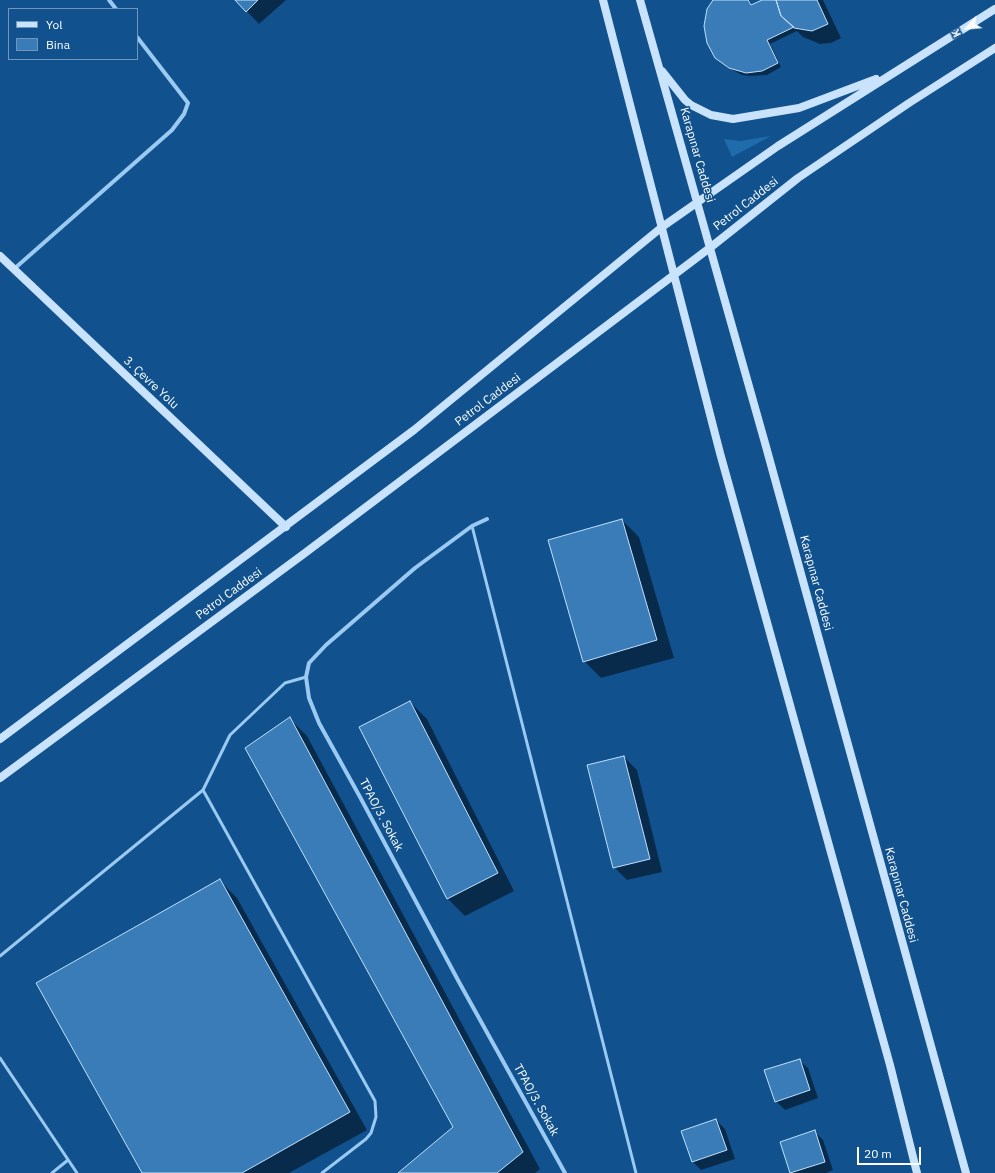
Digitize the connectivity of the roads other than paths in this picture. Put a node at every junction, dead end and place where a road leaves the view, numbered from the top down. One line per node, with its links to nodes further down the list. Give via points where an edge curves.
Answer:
1 (109, 0): 4 (street)
2 (603, 0): 11 (main road)
3 (640, 0): 8 (main road, Karapınar Caddesi)
4 (115, 8)
5 (995, 9): 9 (main road)
6 (138, 38): 14 (street, via 188,103 184,114 172,130)
7 (995, 48): 12 (main road, Petrol Caddesi, via 798,178)
8 (659, 68): 9 (main road, via 691,105 711,115 733,118 799,108); 10 (main road, Karapınar Caddesi)
9 (892, 73): 10 (main road, Petrol Caddesi, via 778,146)
10 (698, 203): 11 (main road, Petrol Caddesi); 12 (main road, Karapınar Caddesi)
11 (662, 228): 15 (main road); 18 (main road, Petrol Caddesi, via 414,430)
12 (711, 247): 15 (main road, Petrol Caddesi); 32 (main road, Karapınar Caddesi)
13 (0, 256): 14 (main road, 3. Çevre Yolu)
14 (14, 270): 18 (main road, 3. Çevre Yolu)
15 (675, 273): 21 (main road, Petrol Caddesi, via 305,553); 31 (main road, via 720,454 890,1065)
16 (487, 519): 17 (street)
17 (472, 526): 19 (street, via 415,568 326,645 310,663); 30 (lane)
18 (286, 527): 20 (main road, Petrol Caddesi)
19 (306, 677): 22 (lane, via 284,683 230,735); 29 (street, TPAO/3. Sokak, via 309,698 319,723)
20 (0, 739)
21 (0, 778)
22 (202, 790): 23 (lane); 28 (lane, via 375,1101 376,1117 371,1133)
23 (0, 956)
24 (0, 1058): 25 (lane)
25 (68, 1160): 26 (lane); 27 (lane)
26 (52, 1173)
27 (77, 1173)
28 (322, 1173)
29 (565, 1173)
30 (636, 1173)
31 (917, 1173)
32 (966, 1173)

